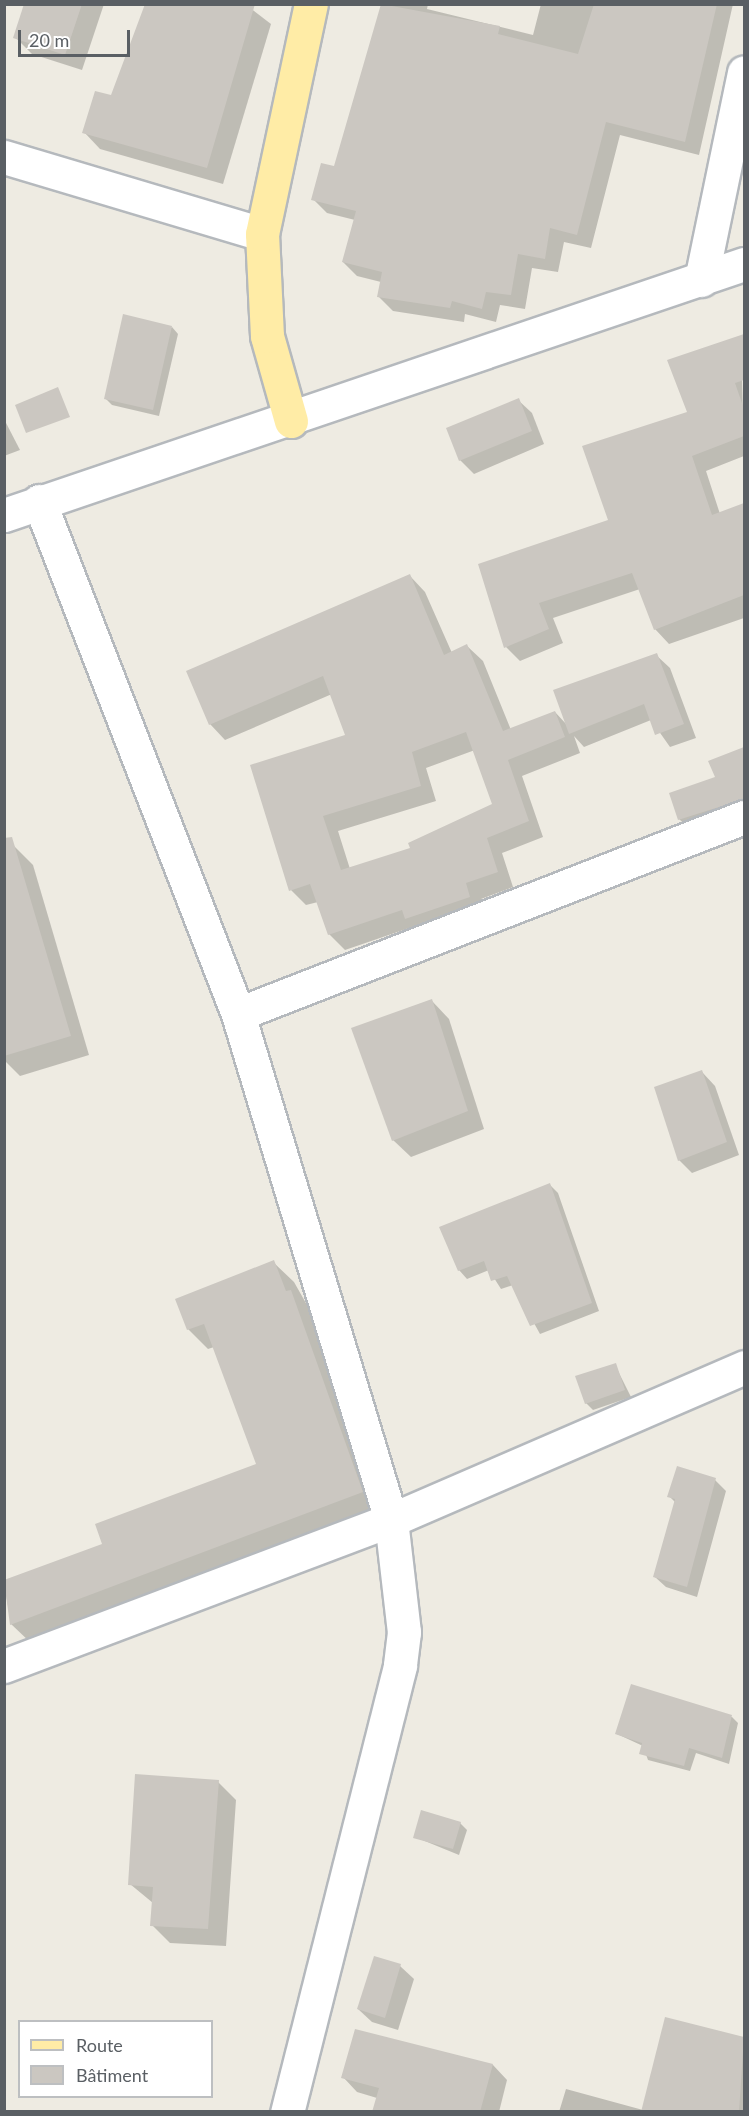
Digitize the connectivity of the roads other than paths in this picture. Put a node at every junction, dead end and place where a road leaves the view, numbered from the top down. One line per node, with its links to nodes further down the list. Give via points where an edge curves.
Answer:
1 (311, 4): 4 (main road)
2 (744, 72): 6 (street)
3 (4, 157): 4 (street)
4 (262, 234): 7 (main road, via 267,336)
5 (744, 264): 6 (street)
6 (701, 280): 7 (street)
7 (291, 421): 8 (street)
8 (39, 501): 9 (street); 11 (street)
9 (4, 515)
10 (744, 817): 11 (street)
11 (238, 1014): 13 (street)
12 (744, 1367): 13 (street)
13 (391, 1520): 14 (street); 15 (street, via 404,1632 400,1666)
14 (4, 1666)
15 (286, 2112)

